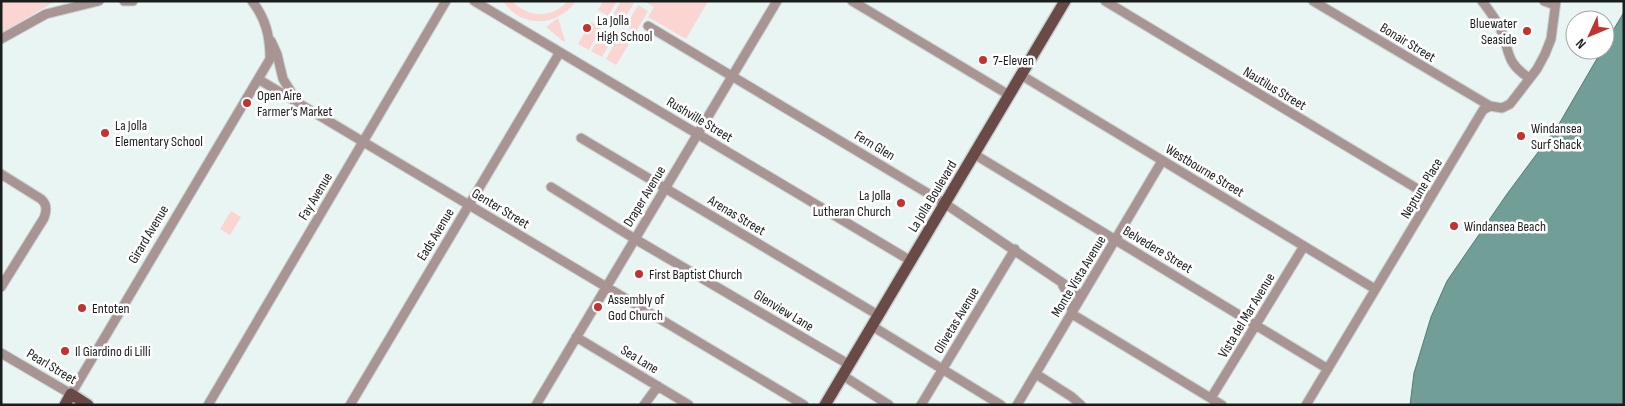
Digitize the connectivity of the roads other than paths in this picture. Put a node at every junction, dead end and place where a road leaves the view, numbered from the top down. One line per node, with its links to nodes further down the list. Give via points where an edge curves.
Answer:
1 (99, 1): 17 (street, via 46,14)
2 (124, 1): 3 (street)
3 (134, 1)
4 (252, 1): 16 (street, via 262,16)
5 (446, 1): 28 (street, Fay Avenue)
6 (474, 1): 18 (street, Rushville Street)
7 (777, 1): 20 (street, Draper Avenue)
8 (852, 1): 23 (street)
9 (1065, 1): 19 (main road, La Jolla Boulevard)
10 (1105, 1): 34 (street, Nautilus Street)
11 (1313, 1): 25 (street, Bonair Street)
12 (1482, 1): 21 (street, via 1501,29 1515,67)
13 (1544, 1): 14 (street)
14 (1555, 3): 21 (street, via 1548,46)
15 (648, 26): 20 (street, Fern Glen)
16 (269, 38): 22 (street, via 270,58); 24 (street, via 277,54 282,78)
17 (1, 39)
18 (560, 52): 26 (street, Rushville Street); 36 (street, Eads Avenue)
19 (1021, 75): 23 (main road, La Jolla Boulevard); 30 (street, Westbourne Street)
20 (732, 76): 26 (street, Draper Avenue); 35 (street, Fern Glen)
21 (1530, 78): 25 (street, via 1507,106)
22 (258, 80): 24 (street, Genter Street); 59 (street, Girard Avenue)
23 (1009, 94): 29 (main road, La Jolla Boulevard)
24 (299, 104): 28 (street, Genter Street)
25 (1490, 106): 34 (street, Neptune Place, via 1483,110)
26 (698, 134): 33 (street, Draper Avenue); 41 (street, Rushville Street)
27 (582, 138): 33 (street, Arenas Street)
28 (363, 142): 36 (street, Genter Street); 63 (street, Fay Avenue)
29 (974, 154): 35 (main road, La Jolla Boulevard); 38 (street, Belvedere Street)
30 (1162, 161): 38 (street, Monte Vista Avenue); 39 (street, Westbourne Street)
31 (1, 174): 43 (street, via 44,201 47,208)
32 (552, 187): 37 (street, Glenview Lane)
33 (665, 188): 37 (street, Draper Avenue); 48 (street, Arenas Street)
34 (1431, 197): 45 (street, Neptune Place)
35 (944, 203): 40 (street, Fern Glen); 41 (main road, La Jolla Boulevard)
36 (469, 205): 44 (street, Genter Street); 64 (street, Eads Avenue)
37 (635, 238): 44 (street, Draper Avenue); 53 (street, Glenview Lane)
38 (1116, 240): 46 (street, Monte Vista Avenue); 49 (street, Belvedere Street)
39 (1304, 246): 45 (street, Westbourne Street); 49 (street, Vista del Mar Avenue)
40 (1014, 249): 42 (street, Fern Glen); 54 (street, Olivetas Avenue)
41 (911, 260): 48 (main road, La Jolla Boulevard)
42 (1056, 278): 46 (street, Fern Glen); 47 (street, via 1068,293)
43 (1, 287)
44 (606, 287): 51 (street, Draper Avenue); 68 (street, Genter Street)
45 (1375, 289): 55 (street, Neptune Place)
46 (1082, 296): 47 (street, Monte Vista Avenue)
47 (1072, 314): 56 (street, Monte Vista Avenue); 60 (street)
48 (878, 315): 50 (main road, La Jolla Boulevard)
49 (1256, 325): 55 (street, Belvedere Street); 60 (street, Vista del Mar Avenue)
50 (872, 326): 53 (main road, La Jolla Boulevard); 54 (street)
51 (576, 337): 58 (street, Sea Lane); 65 (street, Draper Avenue)
52 (1, 353): 59 (street, Pearl Street)
53 (848, 364): 57 (main road, La Jolla Boulevard)
54 (942, 369): 71 (street, Olivetas Avenue); 72 (street)
55 (1328, 369): 76 (street, Neptune Place)
56 (1036, 374): 73 (street, Monte Vista Avenue); 74 (street)
57 (842, 375): 69 (main road, La Jolla Boulevard); 70 (street)
58 (658, 386): 66 (street); 67 (street, Sea Lane)
59 (71, 394): 61 (main road, Girard Avenue); 62 (main road, Pearl Street)
60 (1211, 398): 75 (street)
61 (64, 405)
62 (88, 405)
63 (208, 405)
64 (350, 405)
65 (536, 405)
66 (644, 405)
67 (689, 405)
68 (804, 405)
69 (825, 405)
70 (889, 405)
71 (921, 405)
72 (1001, 405)
73 (1017, 405)
74 (1082, 405)
75 (1222, 405)
76 (1306, 405)

